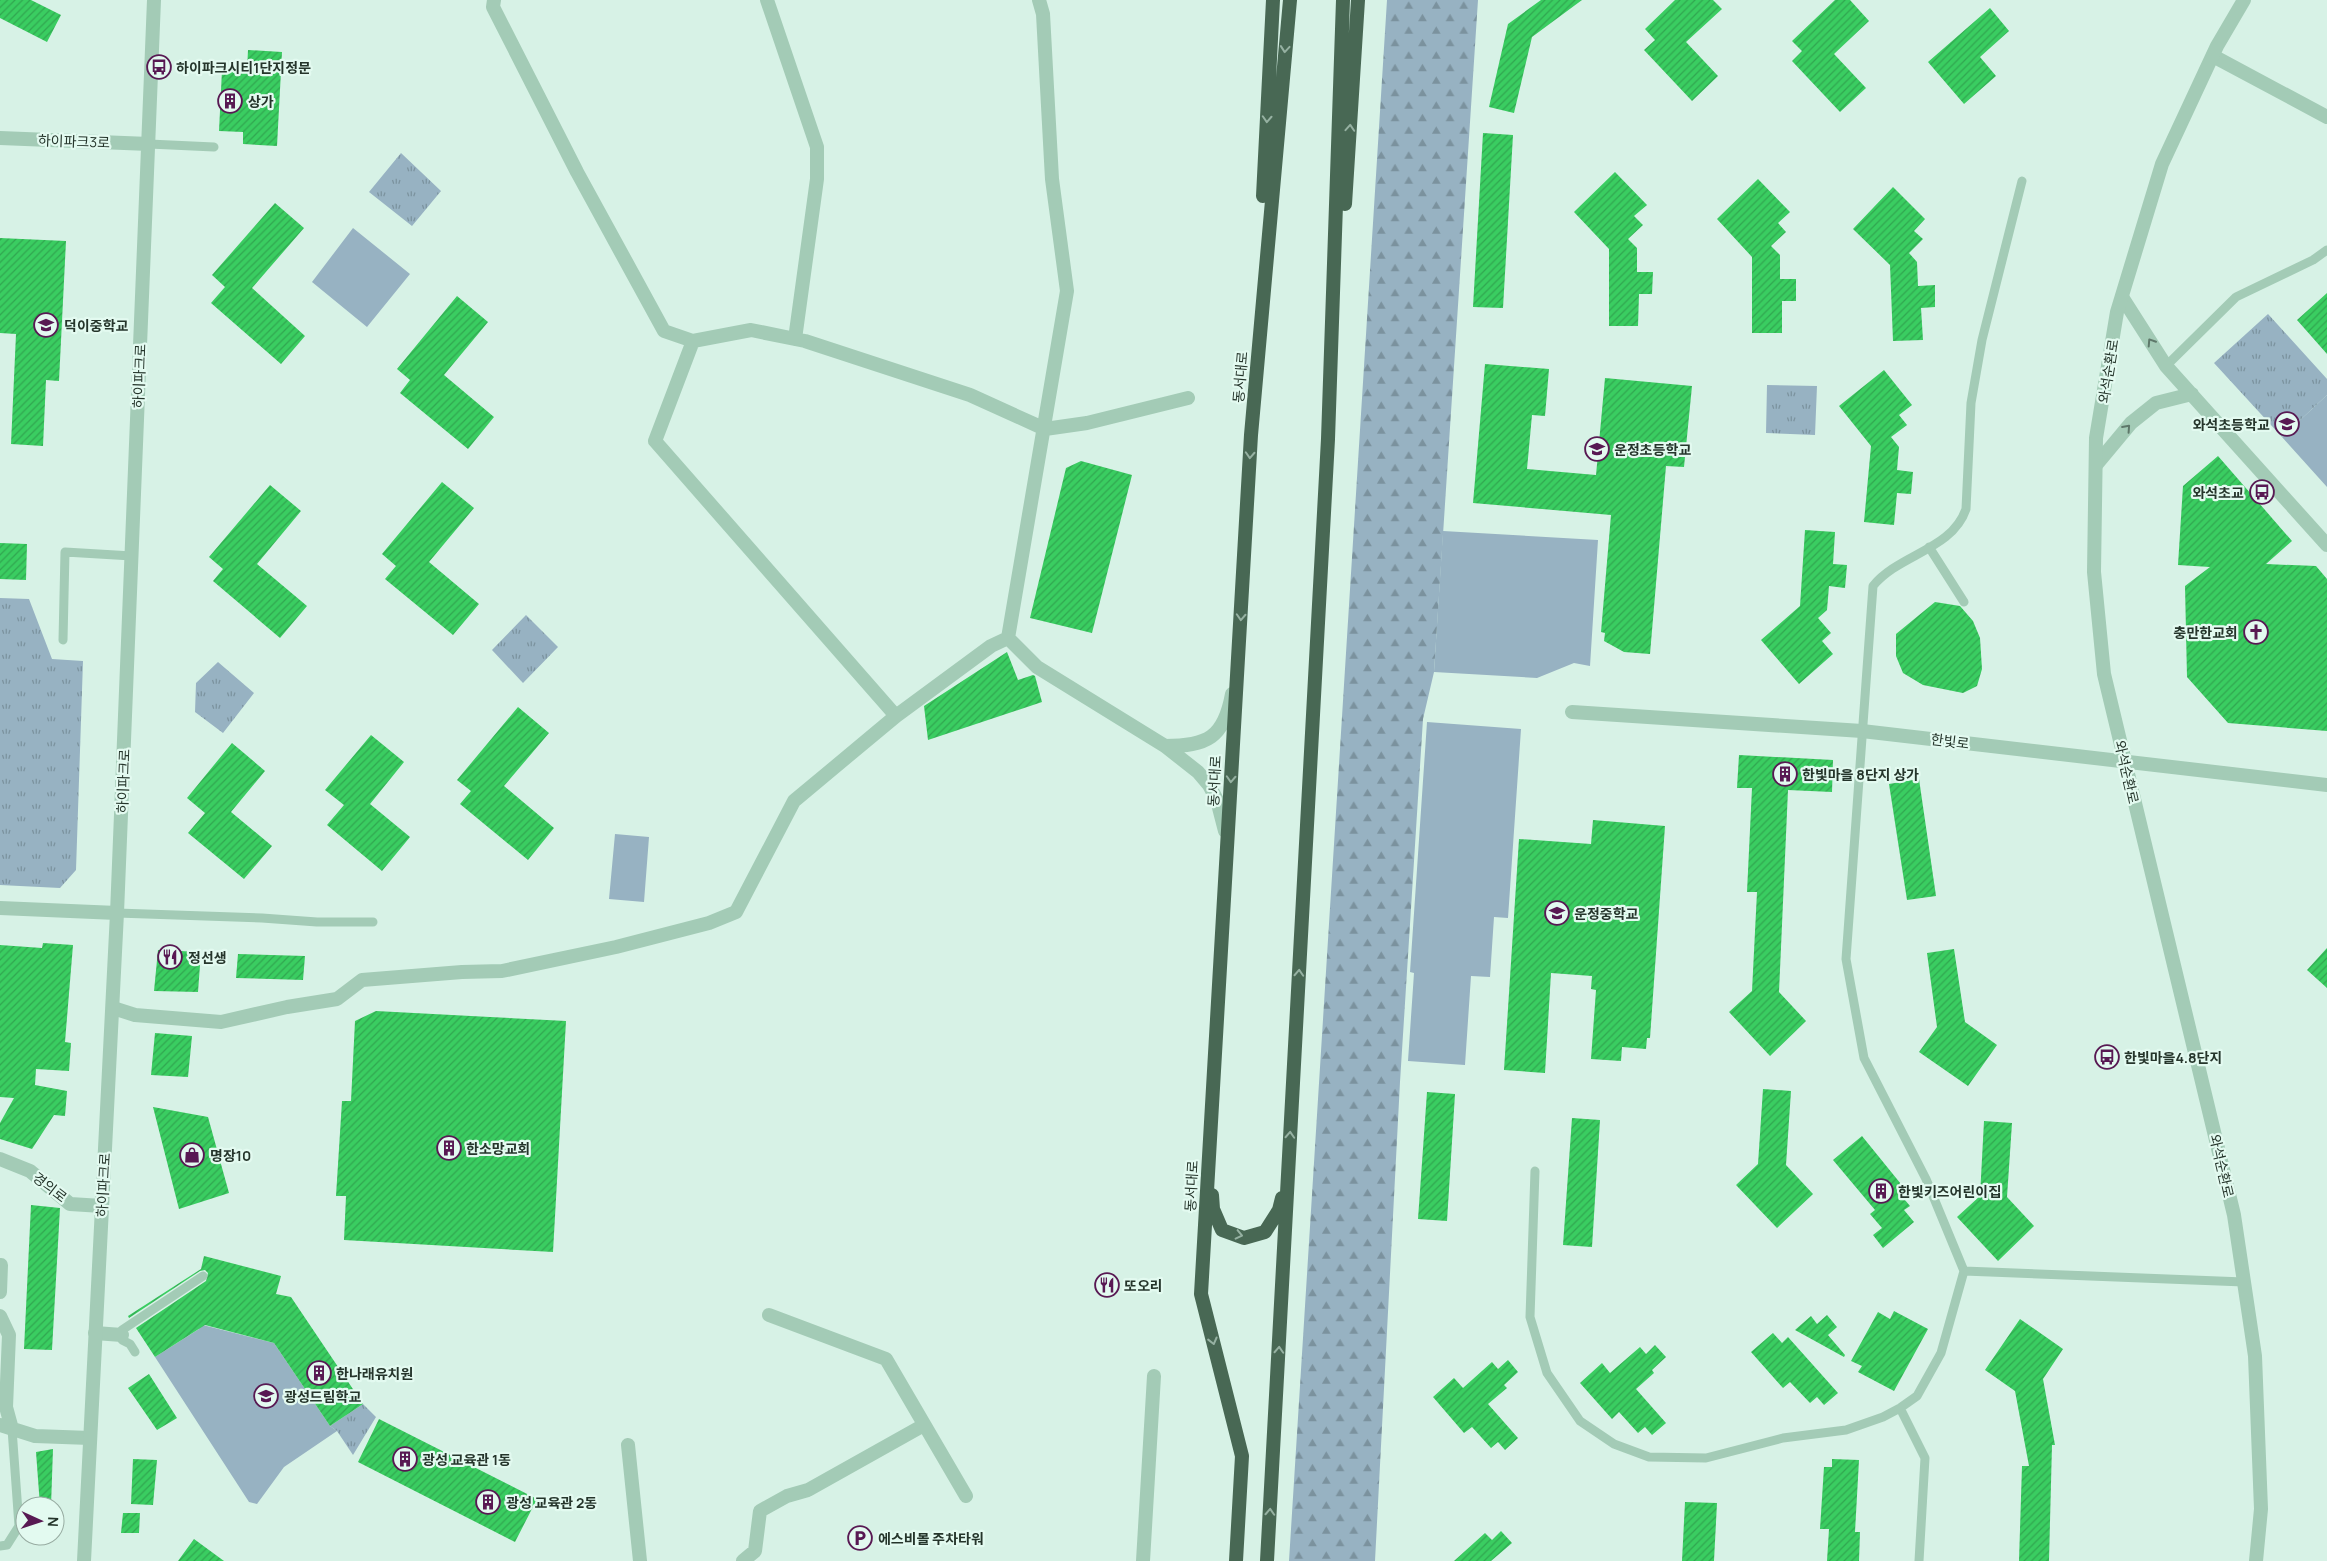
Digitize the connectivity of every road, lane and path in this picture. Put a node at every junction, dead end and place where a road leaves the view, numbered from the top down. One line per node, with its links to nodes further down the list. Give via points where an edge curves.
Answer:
1 (154, 0): 13 (street, 하이파크로)
2 (494, 0): 19 (street, via 493,7 573,164 664,331)
3 (767, 0): 18 (street, via 817,147 817,179)
4 (1039, 0): 23 (street, via 1043,14 1052,180 1067,291)
5 (1273, 0): 24 (highway, one-way to 24)
6 (1290, 0): 24 (highway, 동서대로, one-way to 24)
7 (1343, 0): 25 (highway)
8 (1358, 0): 25 (highway, one-way to 8)
9 (2244, 0): 10 (street, 와석순환로)
10 (2213, 56): 11 (street); 17 (street, 와석순환로, via 2162,164)
11 (2327, 117)
12 (0, 138): 13 (street, 하이파크3로)
13 (149, 144): 14 (lane); 29 (street, 하이파크로)
14 (214, 147)
15 (2022, 181): 28 (lane, via 1982,340 1972,394 1966,509 1954,531)
16 (2327, 250): 20 (lane, via 2236,297)
17 (2122, 298): 20 (street, one-way to 17); 26 (street, 와석순환로, via 2096,438)
18 (795, 339): 19 (street, via 751,330); 23 (street, via 970,395)
19 (693, 341): 35 (street, via 655,441)
20 (2166, 366): 21 (street)
21 (2192, 394): 26 (street, one-way to 21, via 2131,423 2156,403); 27 (street)
22 (1188, 398): 23 (street, via 1087,424)
23 (1044, 429): 31 (street)
24 (1251, 435): 33 (highway, 동서대로, one-way to 33)
25 (1328, 439): 46 (highway, one-way to 25)
26 (2096, 465): 38 (street, 와석순환로, via 2094,572 2104,674)
27 (2327, 545)
28 (1929, 547): 30 (lane); 36 (lane, via 1886,573 1873,586)
29 (132, 556): 32 (lane, via 65,552); 42 (street, 하이파크로)
30 (1964, 602)
31 (1008, 638): 35 (street, via 991,646); 37 (street, via 1037,667)
32 (63, 640)
33 (1238, 666): 37 (street, via 1230,708 1209,740 1191,746); 40 (highway, 동서대로, one-way to 40)
34 (1572, 712): 36 (street, 한빛로)
35 (896, 716): 44 (street, via 794,801 736,912 709,923 502,971 362,980 337,999 221,1022 134,1015)
36 (1862, 730): 38 (street, 한빛로); 51 (lane, via 1846,959 1862,1049 1930,1187)
37 (1166, 746): 40 (street, via 1210,786 1222,814)
38 (2124, 761): 39 (street, 한빛로); 53 (street, 와석순환로, via 2234,1215)
39 (2327, 785)
40 (1227, 845): 45 (highway, 동서대로)
41 (0, 908): 42 (street)
42 (117, 913): 43 (lane); 44 (street, 하이파크로)
43 (373, 922)
44 (113, 1008): 49 (street, 하이파크로)
45 (1209, 1149): 46 (highway, one-way to 46, via 1213,1209 1222,1230 1244,1238 1265,1232 1279,1210); 72 (highway, 동서대로, one-way to 72, via 1201,1294 1242,1456)
46 (1289, 1156): 73 (highway, one-way to 46)
47 (0, 1159): 49 (street, 경의로, via 30,1171 70,1204)
48 (1535, 1171): 61 (lane, via 1530,1317 1547,1373 1580,1420 1614,1444 1648,1457 1706,1458 1783,1438 1846,1430)
49 (102, 1206): 57 (street, 하이파크로)
50 (1, 1265): 54 (street)
51 (1964, 1271): 53 (lane); 61 (lane, via 1942,1353 1917,1396)
52 (203, 1276): 58 (lane, via 122,1330)
53 (2244, 1282): 75 (street, 와석순환로, via 2255,1356 2261,1509)
54 (0, 1292)
55 (769, 1314): 62 (street, via 886,1359)
56 (0, 1316): 63 (street, via 10,1335)
57 (95, 1333): 58 (street); 64 (street, 하이파크로)
58 (122, 1335): 59 (lane, via 122,1340 130,1344)
59 (134, 1352)
60 (1154, 1376): 71 (street)
61 (1900, 1408): 74 (lane, via 1925,1458)
62 (924, 1424): 66 (street); 70 (street, via 808,1490 787,1496 760,1511 755,1551)
63 (6, 1427): 64 (street, via 35,1436); 67 (lane, via 19,1526 7,1545)
64 (90, 1438): 68 (street, 하이파크로)
65 (628, 1445): 69 (street)
66 (966, 1496)
67 (0, 1546)
68 (84, 1561)
69 (640, 1561)
70 (743, 1561)
71 (1143, 1561)
72 (1236, 1561)
73 (1267, 1561)
74 (1919, 1561)
75 (2256, 1561)

